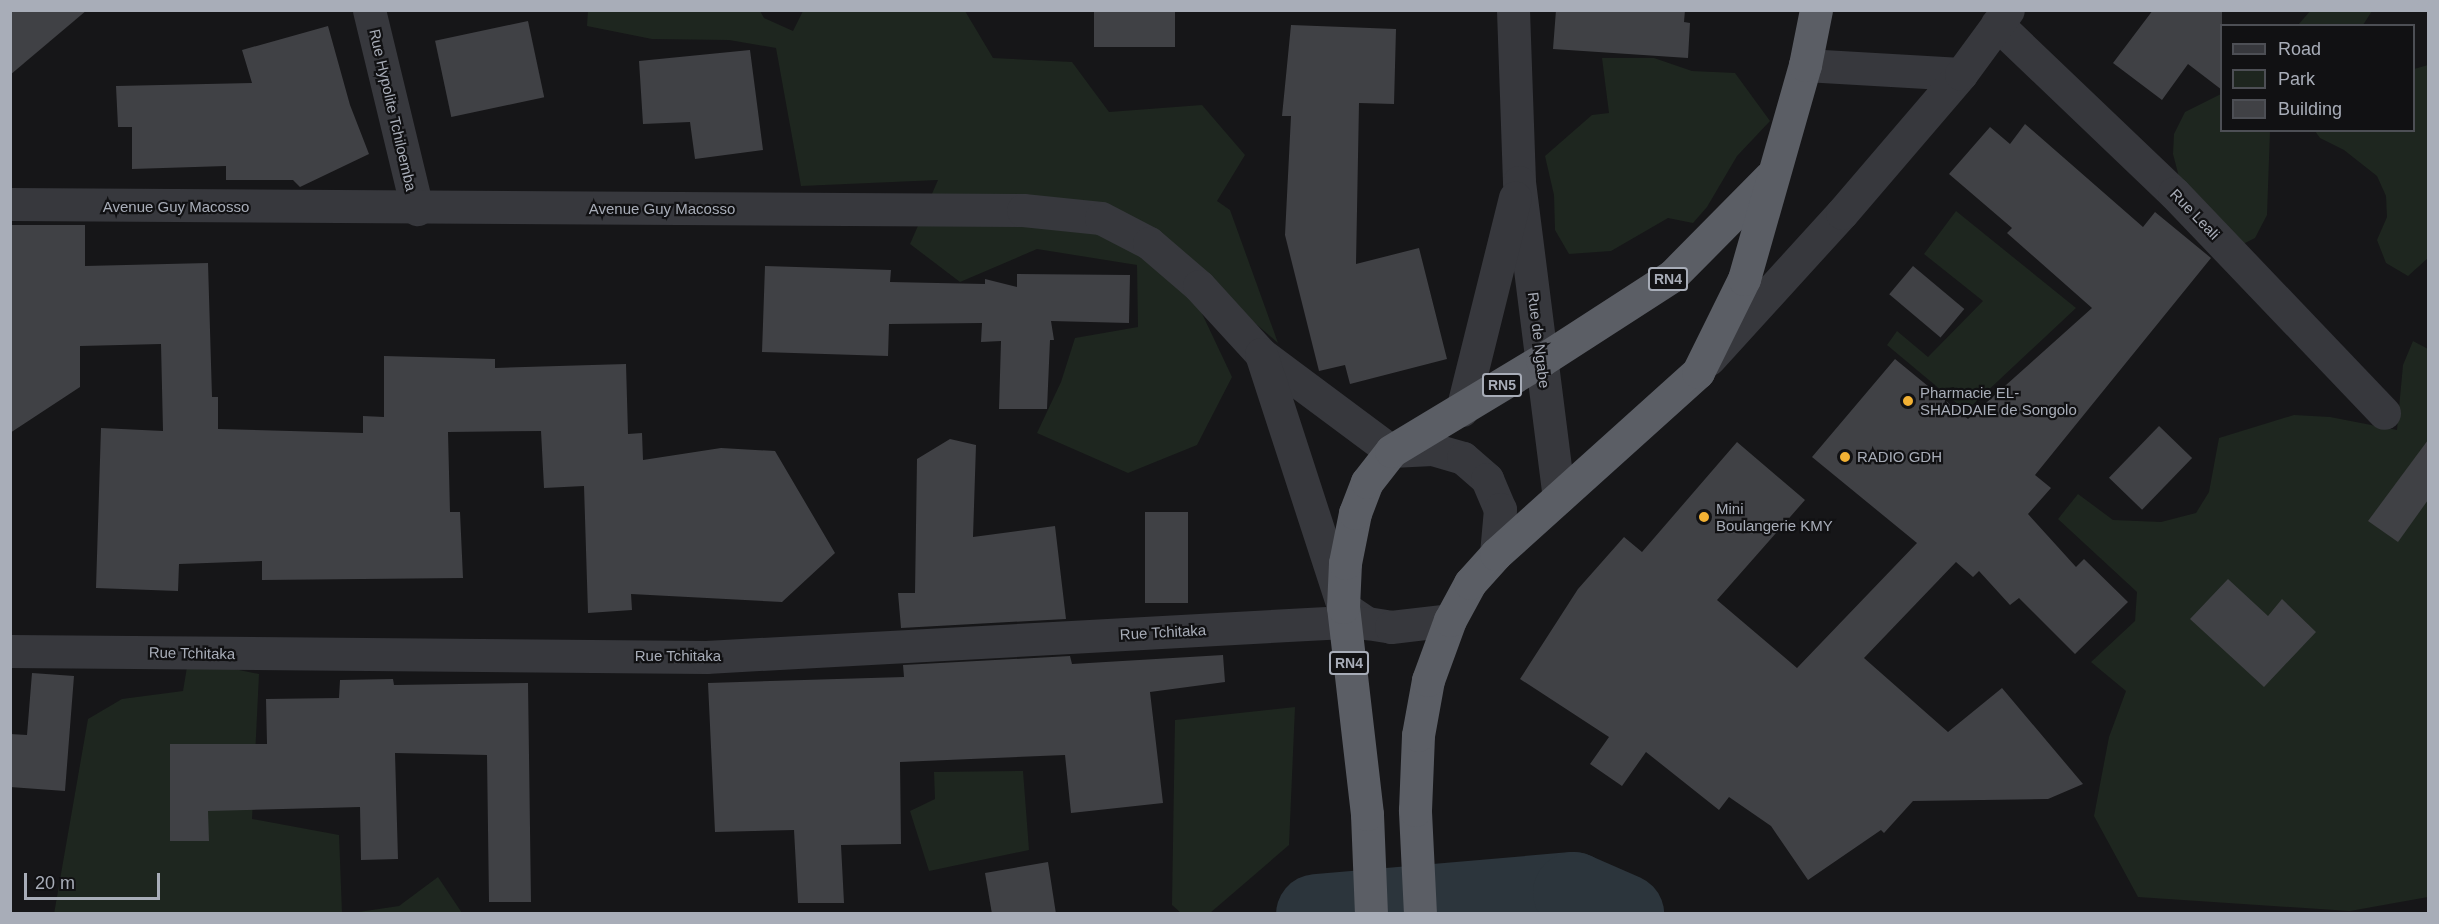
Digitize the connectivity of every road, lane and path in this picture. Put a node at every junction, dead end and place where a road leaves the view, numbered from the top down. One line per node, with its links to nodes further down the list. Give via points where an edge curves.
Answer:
1 (369, 10): 10 (street, Rue Hypolite Tchiloemba)
2 (1513, 10): 8 (street)
3 (1816, 10): 5 (highway, RN4)
4 (2003, 17): 6 (street); 15 (street, Rue Leali)
5 (1805, 64): 6 (street); 7 (highway, RN4)
6 (1961, 74): 13 (street)
7 (1774, 173): 12 (highway, RN4, via 1672,276); 13 (highway, RN4, via 1744,279)
8 (1520, 182): 12 (street, Rue de Ngabe); 14 (street)
9 (10, 204): 10 (street, Avenue Guy Macosso)
10 (417, 209): 11 (street, Avenue Guy Macosso, via 1023,210 1101,218 1149,243 1166,257 1199,286)
11 (1261, 354): 16 (street); 19 (street)
12 (1542, 360): 14 (highway, RN5); 17 (street, Rue de Ngabe)
13 (1698, 372): 17 (highway, RN4)
14 (1462, 410): 16 (highway, RN4)
15 (2384, 413)
16 (1391, 451): 18 (street, via 1432,449 1463,458 1487,479 1500,509); 19 (highway, RN4, via 1367,482 1355,513 1345,563)
17 (1559, 497): 18 (highway, RN4)
18 (1496, 554): 20 (highway, RN4, via 1470,583)
19 (1344, 615): 20 (street, via 1391,627); 21 (street, Rue Tchitaka, via 706,657); 22 (highway, RN4, via 1367,814)
20 (1450, 620): 23 (highway, RN4, via 1428,680 1418,735 1415,810)
21 (10, 651)
22 (1371, 914)
23 (1420, 914)

